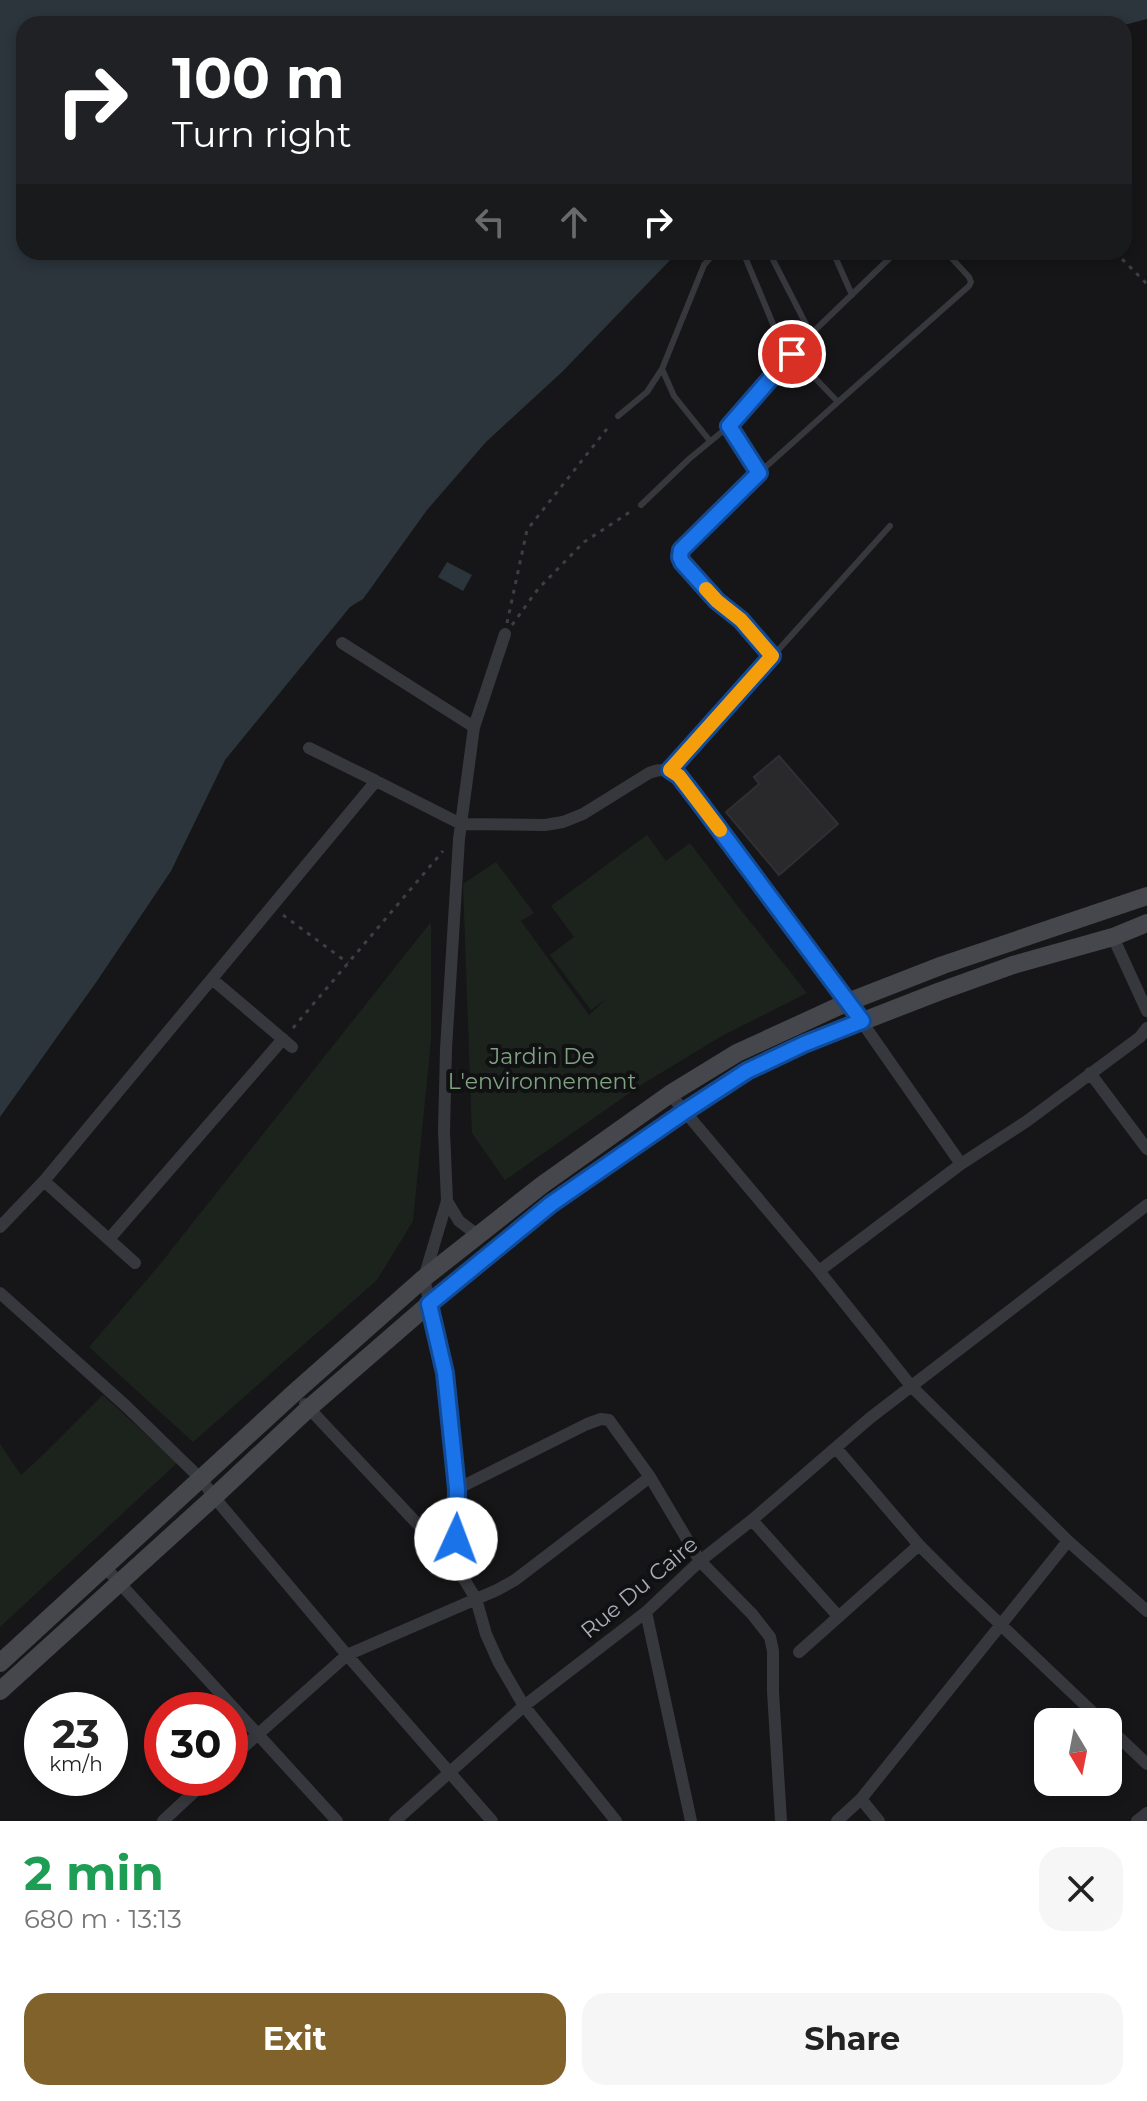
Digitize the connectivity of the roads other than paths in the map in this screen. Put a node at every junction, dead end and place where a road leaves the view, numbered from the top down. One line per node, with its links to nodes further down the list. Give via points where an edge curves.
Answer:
1 (708, 260): 10 (lane)
2 (747, 260): 9 (lane)
3 (773, 260): 8 (lane)
4 (837, 260): 7 (lane)
5 (888, 260): 7 (lane)
6 (953, 260): 11 (lane, via 969,277 969,286)
7 (852, 295): 8 (lane)
8 (811, 334): 9 (lane)
9 (790, 357): 11 (lane); 13 (lane)
10 (662, 369): 12 (lane, via 647,392); 14 (lane, via 674,396)
11 (838, 402): 15 (lane)
12 (618, 416)
13 (729, 426): 14 (lane); 15 (lane)
14 (710, 441): 16 (lane)
15 (759, 473): 20 (lane, via 681,550 680,557)
16 (641, 505)
17 (890, 526): 20 (lane)
18 (505, 634): 21 (street)
19 (342, 643): 21 (street)
20 (772, 656): 23 (lane)
21 (474, 727): 25 (street)
22 (309, 748): 24 (street)
23 (670, 770): 25 (street, via 649,773 563,822); 30 (street)
24 (376, 781): 25 (street); 29 (street)
25 (461, 824): 40 (street, via 446,1049)
26 (1147, 896): 30 (main road)
27 (1147, 923): 28 (main road)
28 (1113, 937): 31 (street); 32 (main road, via 1013,965)
29 (212, 979): 39 (street); 44 (street, via 288,1043)
30 (848, 1002): 32 (street); 35 (main road, via 737,1053)
31 (1147, 1011)
32 (862, 1021): 36 (main road, via 747,1071); 38 (street)
33 (1147, 1028): 34 (street)
34 (1090, 1073): 37 (street); 38 (street)
35 (670, 1094): 36 (street); 43 (main road)
36 (684, 1112): 46 (street); 49 (main road, via 551,1204)
37 (1147, 1149)
38 (961, 1164): 46 (street)
39 (44, 1181): 42 (street); 44 (street)
40 (447, 1201): 43 (street, via 459,1221); 47 (street)
41 (1147, 1205): 50 (street, Rue Du Caire)
42 (0, 1227)
43 (479, 1236): 47 (main road)
44 (110, 1238): 45 (street)
45 (135, 1263)
46 (819, 1271): 50 (street)
47 (424, 1278): 49 (street); 51 (main road)
48 (0, 1293): 55 (street)
49 (429, 1304): 52 (main road); 56 (street, via 445,1373)
50 (911, 1386): 53 (street, Rue Du Caire); 59 (street)
51 (294, 1393): 52 (street); 55 (main road)
52 (309, 1408): 57 (main road); 62 (street)
53 (836, 1448): 58 (street, Rue Du Caire); 60 (street)
54 (650, 1477): 56 (street, via 617,1428 601,1419); 61 (street); 65 (street, via 515,1580)
55 (201, 1479): 57 (street); 63 (main road)
56 (457, 1489): 62 (street)
57 (214, 1497): 64 (main road); 72 (street)
58 (752, 1520): 61 (street, Rue Du Caire); 68 (street)
59 (1068, 1541): 66 (street); 69 (street)
60 (919, 1545): 68 (street); 69 (street)
61 (700, 1561): 67 (street, Rue Du Caire); 90 (street, via 770,1637)
62 (455, 1564): 65 (street)
63 (104, 1566): 64 (street); 71 (main road)
64 (120, 1582): 73 (main road); 76 (street)
65 (476, 1599): 72 (street); 74 (street, via 499,1663)
66 (1145, 1605)
67 (646, 1612): 74 (street, Rue Du Caire); 89 (street)
68 (838, 1616): 70 (street)
69 (1000, 1624): 75 (street); 82 (street)
70 (799, 1652)
71 (2, 1655)
72 (347, 1655): 76 (street); 80 (street)
73 (0, 1691)
74 (524, 1706): 80 (street, Rue Du Caire); 88 (street)
75 (1088, 1708)
76 (258, 1733): 78 (street); 85 (street)
77 (1122, 1740): 79 (street)
78 (248, 1742)
79 (1147, 1764)
80 (449, 1772): 86 (street, Rue Du Caire); 87 (street)
81 (190, 1796): 84 (street)
82 (861, 1799): 91 (street); 92 (street)
83 (1147, 1813): 93 (street)
84 (163, 1821)
85 (337, 1821)
86 (395, 1821)
87 (492, 1821)
88 (616, 1821)
89 (691, 1821)
90 (781, 1821)
91 (837, 1821)
92 (879, 1821)
93 (1137, 1821)

